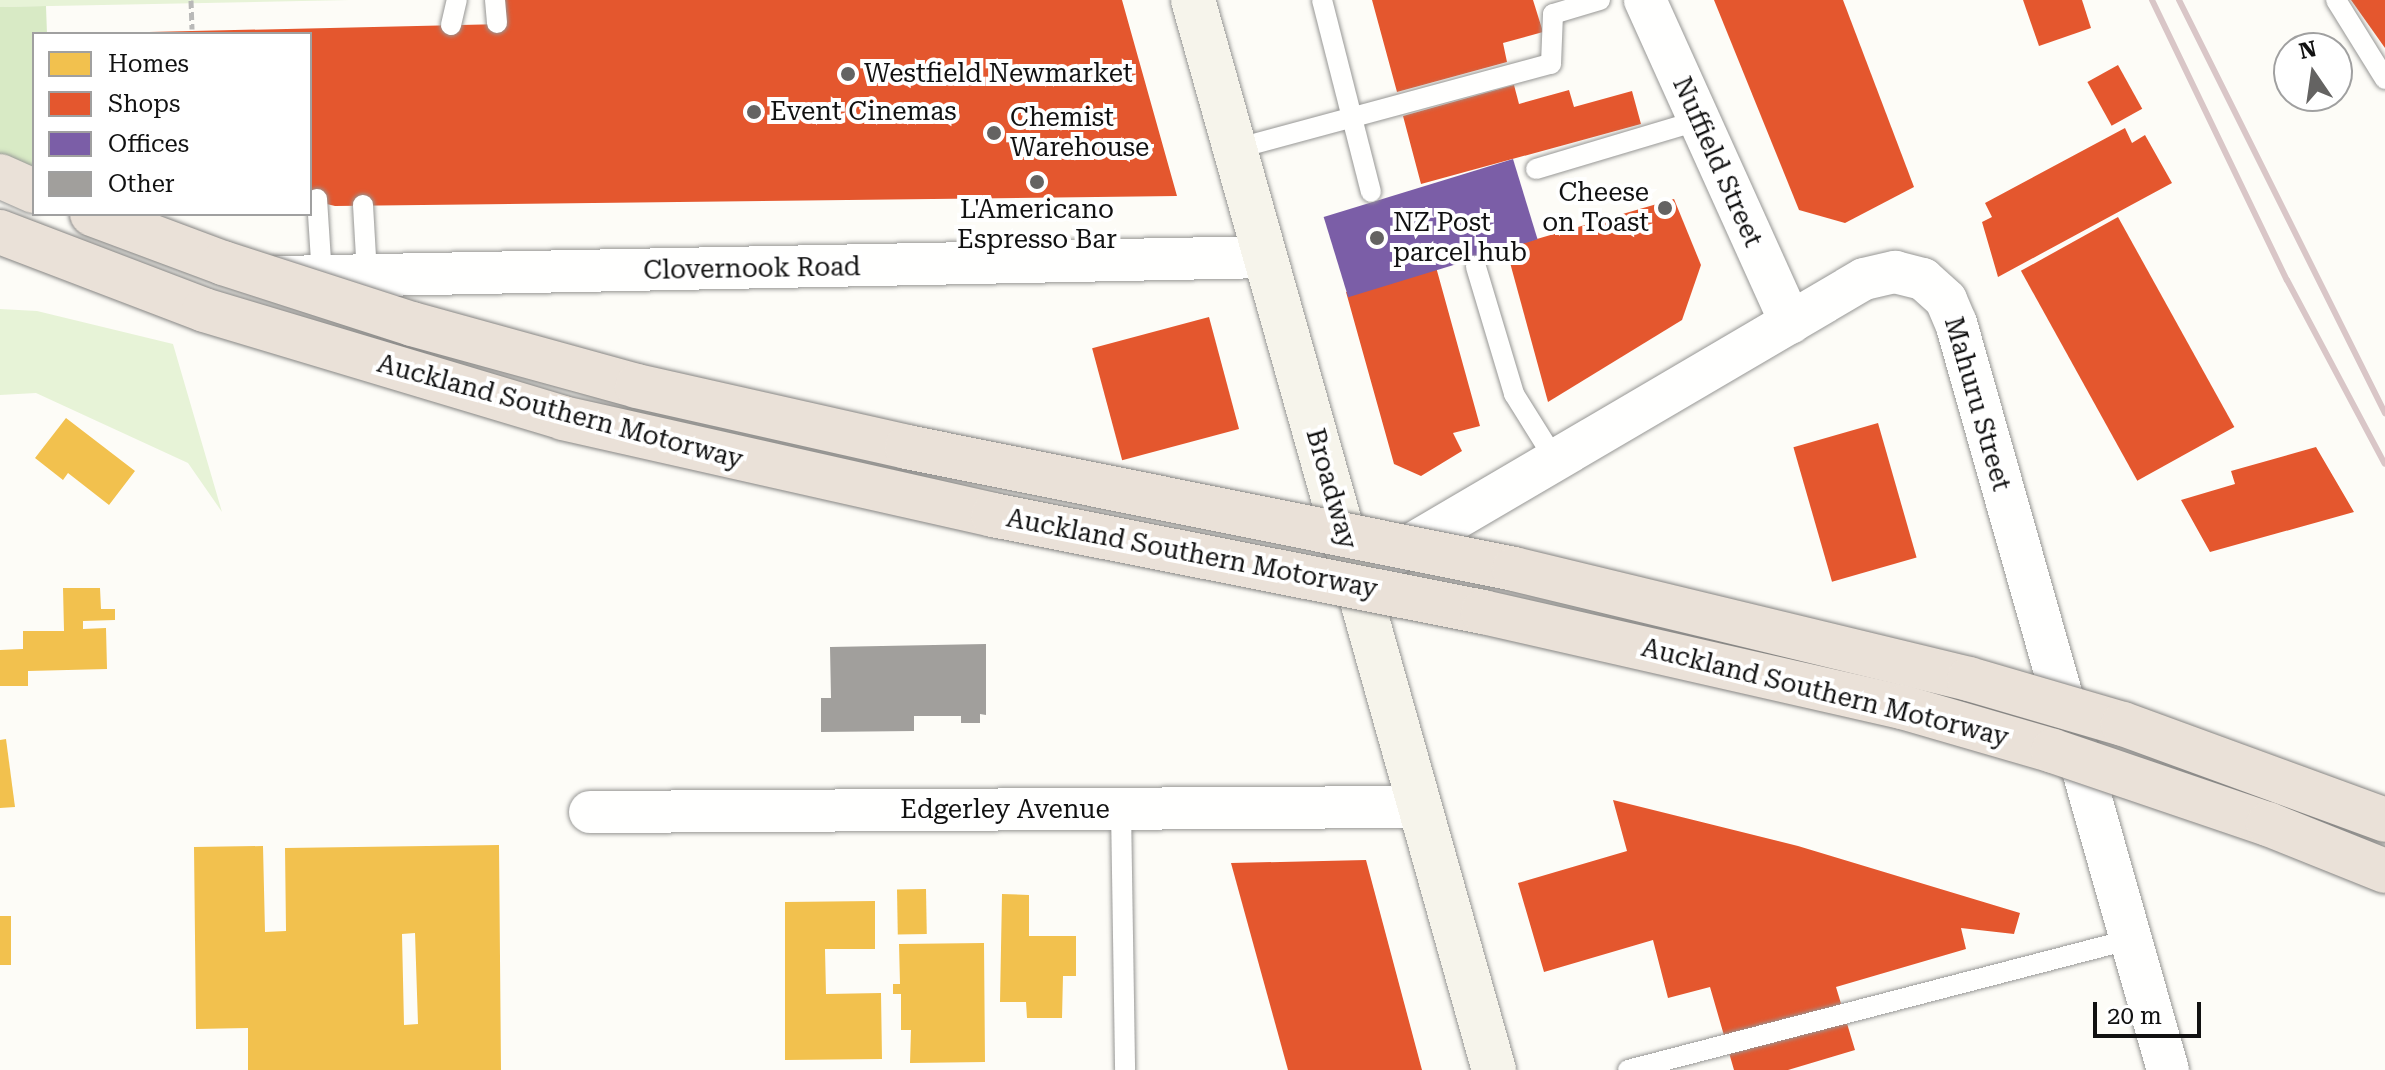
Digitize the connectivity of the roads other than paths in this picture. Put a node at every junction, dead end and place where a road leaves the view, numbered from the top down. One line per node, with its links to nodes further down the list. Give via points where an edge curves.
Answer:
1 (457, 0): 9 (lane)
2 (495, 0): 8 (lane)
3 (1193, 0): 13 (main road, Broadway)
4 (1322, 0): 11 (lane)
5 (1600, 0): 11 (lane, via 1553,14 1551,64)
6 (1645, 0): 12 (street, Nuffield Street)
7 (2336, 0): 10 (lane)
8 (497, 23)
9 (451, 25)
10 (2385, 79)
11 (1352, 116): 13 (lane); 17 (lane)
12 (1697, 121): 14 (lane); 27 (street, Nuffield Street)
13 (1235, 149): 22 (main road, Broadway)
14 (1536, 169)
15 (0, 176): 16 (highway)
16 (32, 190)
17 (1371, 192)
18 (317, 199): 25 (lane)
19 (363, 205): 24 (lane)
20 (97, 216): 33 (highway, Auckland Southern Motorway, bridge, via 383,315 637,386 907,447 1514,569 1969,679 2123,724)
21 (0, 232): 34 (highway, Auckland Southern Motorway, bridge, via 204,310 563,418 993,515 1483,612 1902,707 2068,755)
22 (1265, 257): 24 (street, Clovernook Road); 29 (main road, Broadway)
23 (1476, 267): 28 (lane, via 1514,394)
24 (367, 275): 25 (street, Clovernook Road)
25 (322, 276): 26 (street, Clovernook Road)
26 (239, 278)
27 (1791, 323): 28 (street, Mahuru Street); 35 (street, Mahuru Street, via 1864,279 1895,272 1923,279 1946,300)
28 (1554, 458): 29 (street, Mahuru Street)
29 (1356, 577): 30 (main road, Broadway)
30 (1419, 807): 31 (street, Edgerley Avenue); 37 (main road, Broadway)
31 (1121, 809): 32 (street, Edgerley Avenue); 36 (lane)
32 (590, 812)
33 (2385, 820)
34 (2385, 871)
35 (2128, 940): 38 (lane); 39 (street, Mahuru Street)
36 (1125, 1070)
37 (1494, 1070)
38 (1628, 1070)
39 (2168, 1070)

